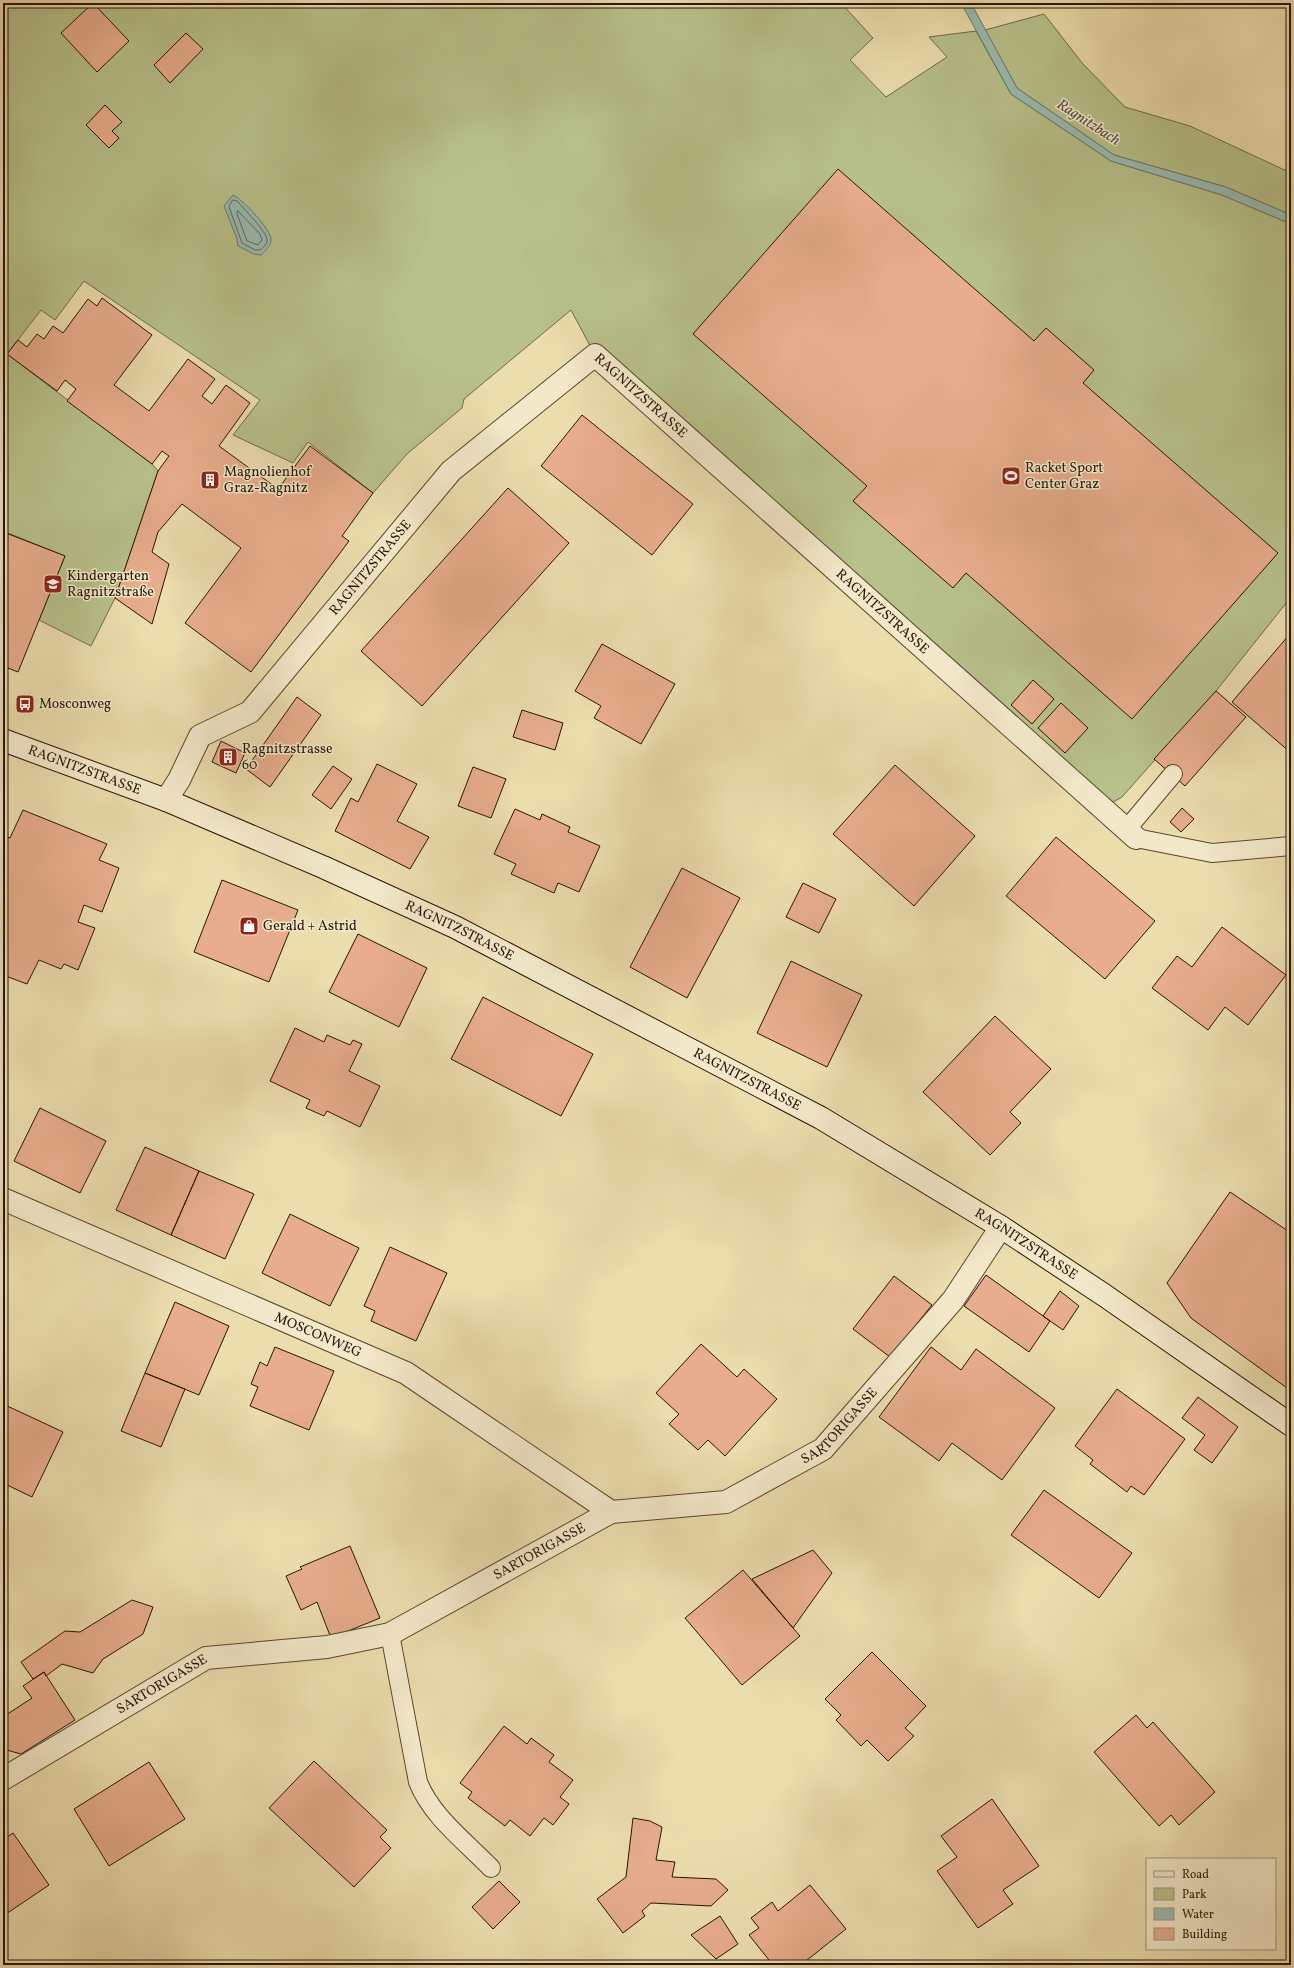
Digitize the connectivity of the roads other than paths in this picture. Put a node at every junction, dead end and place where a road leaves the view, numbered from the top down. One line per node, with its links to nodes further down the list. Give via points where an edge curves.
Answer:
1 (3, 740): 3 (street, RAGNITZSTRASSE)
2 (1173, 774): 4 (lane)
3 (166, 800): 4 (street, RAGNITZSTRASSE, via 179,780 200,736 250,712 450,471 595,355); 7 (street, RAGNITZSTRASSE, via 455,927 821,1118)
4 (1131, 834): 5 (lane, via 1212,853)
5 (1291, 846)
6 (3, 1199): 9 (street, MOSCONWEG, via 406,1373)
7 (1001, 1227): 8 (street, RAGNITZSTRASSE); 9 (street, SARTORIGASSE, via 953,1300 823,1449 726,1502)
8 (1291, 1425)
9 (611, 1512): 10 (street, SARTORIGASSE)
10 (390, 1634): 11 (street, SARTORIGASSE, via 327,1647 206,1658); 12 (lane, via 418,1782 423,1795 434,1810)
11 (3, 1779)
12 (491, 1868)

